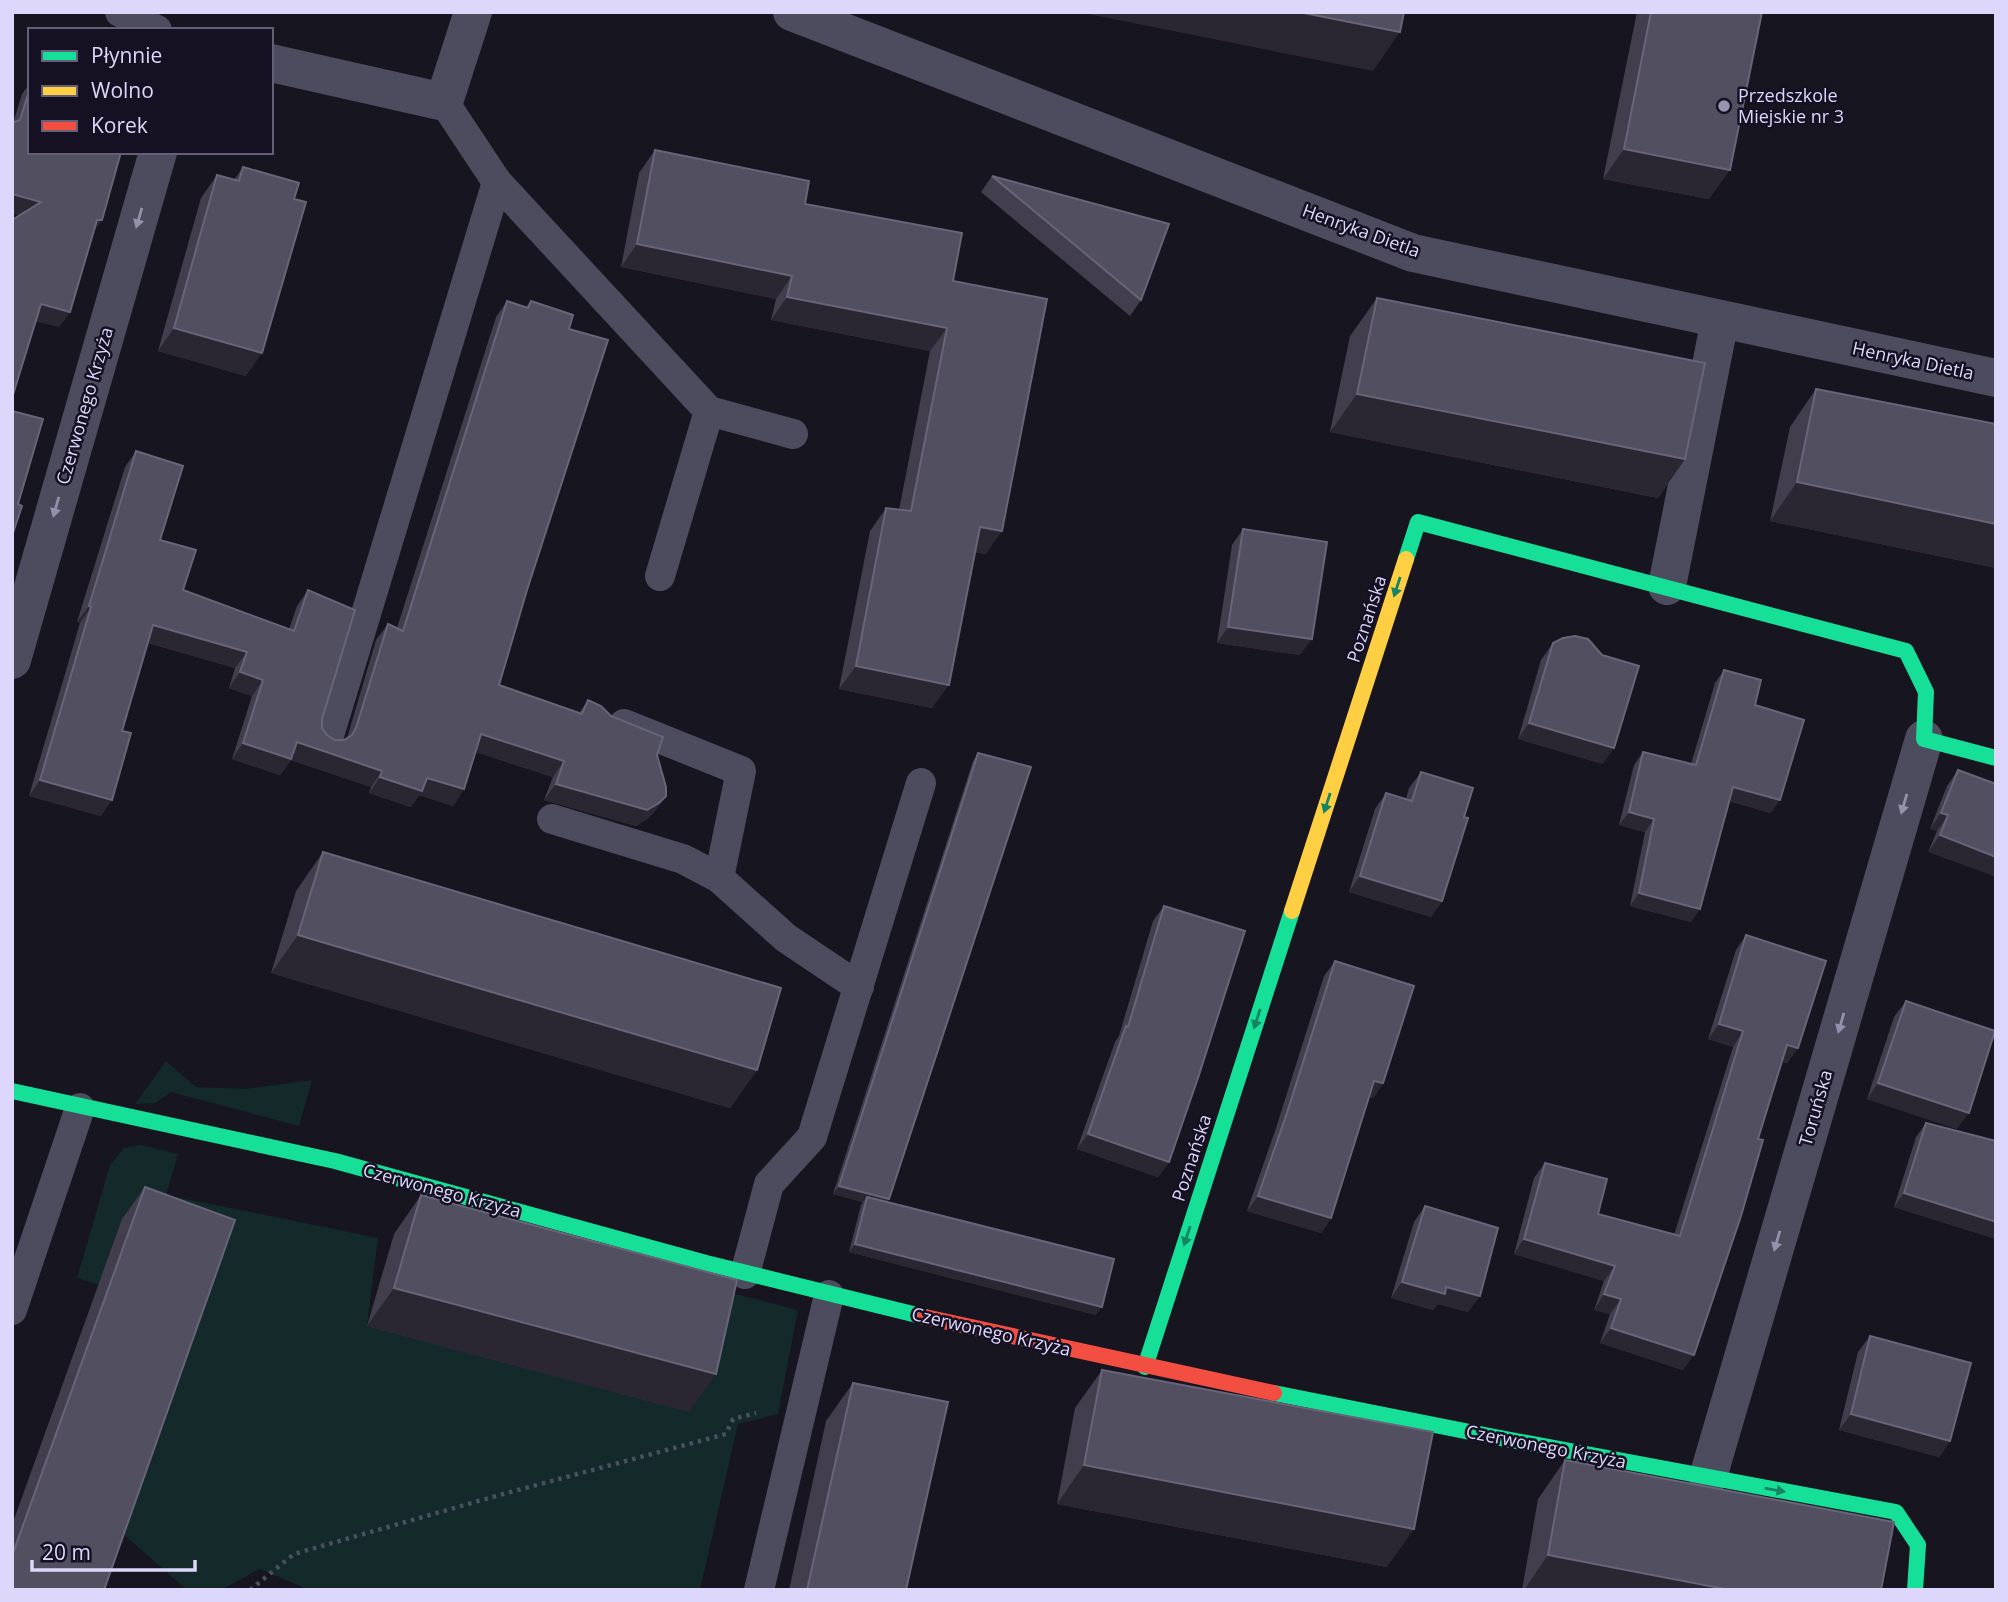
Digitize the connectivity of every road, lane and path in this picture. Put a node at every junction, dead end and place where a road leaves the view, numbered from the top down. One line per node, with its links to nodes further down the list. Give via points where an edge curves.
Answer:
1 (120, 12): 4 (lane)
2 (473, 12): 6 (street)
3 (793, 12): 9 (street, Henryka Dietla, via 1413,253)
4 (153, 28)
5 (273, 63): 6 (street)
6 (444, 102): 8 (lane)
7 (157, 154): 15 (street, Czerwonego Krzyża, one-way to 15)
8 (497, 182): 11 (lane); 17 (lane)
9 (1720, 320): 10 (street, Henryka Dietla); 14 (street)
10 (1996, 378)
11 (709, 411): 12 (lane); 13 (lane)
12 (793, 434)
13 (660, 576)
14 (1667, 586): 18 (street, Poznańska, via 1906,651 1926,692); 29 (street, Poznańska, one-way to 29, via 1418,522)
15 (12, 660)
16 (606, 716): 22 (lane, via 741,772)
17 (328, 739)
18 (1924, 739): 19 (street); 31 (street, Toruńska, one-way to 31)
19 (1996, 758)
20 (921, 783): 23 (lane)
21 (552, 818): 22 (lane, via 683,859)
22 (719, 878): 23 (lane, via 786,938)
23 (859, 987): 26 (lane, via 812,1138 769,1184)
24 (12, 1091): 25 (street, Czerwonego Krzyża)
25 (80, 1108): 26 (street, Czerwonego Krzyża, via 334,1161); 28 (lane)
26 (745, 1274): 27 (street, Czerwonego Krzyża)
27 (829, 1295): 29 (street, Czerwonego Krzyża); 30 (lane)
28 (12, 1310)
29 (1145, 1367): 31 (street, Czerwonego Krzyża)
30 (804, 1399): 32 (path, via 733,1419 726,1434 294,1554); 33 (lane)
31 (1707, 1478): 34 (street, Czerwonego Krzyża, one-way to 34, via 1895,1512 1918,1545)
32 (250, 1590)
33 (760, 1590)
34 (1915, 1590)

